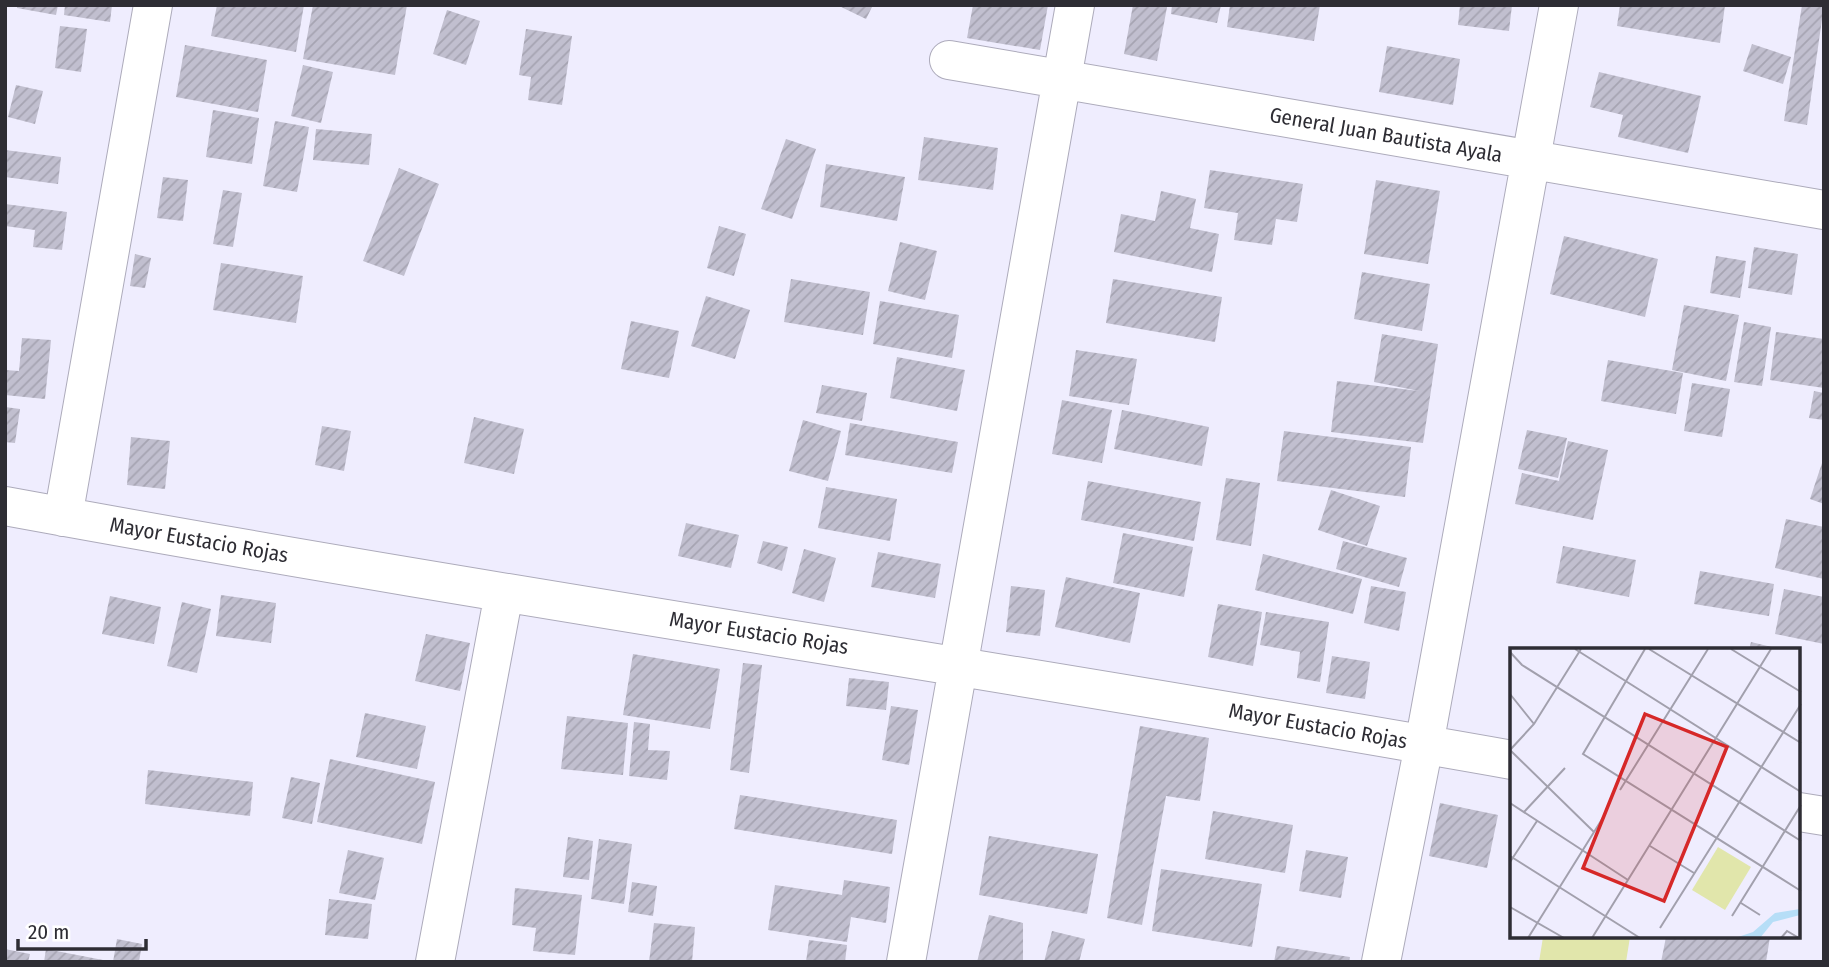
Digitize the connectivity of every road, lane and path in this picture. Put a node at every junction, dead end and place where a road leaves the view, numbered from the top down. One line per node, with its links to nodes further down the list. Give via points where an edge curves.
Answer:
1 (153, 5): 9 (street)
2 (1075, 5): 5 (street)
3 (1559, 5): 6 (street)
4 (948, 60): 5 (street, General Juan Bautista Ayala)
5 (1062, 80): 6 (street, General Juan Bautista Ayala); 11 (street)
6 (1530, 159): 7 (street, General Juan Bautista Ayala); 12 (street)
7 (1824, 210)
8 (5, 506): 9 (street, Mayor Eustacio Rojas)
9 (63, 517): 10 (street, Mayor Eustacio Rojas)
10 (504, 593): 11 (street, Mayor Eustacio Rojas); 16 (street)
11 (958, 665): 12 (street, Mayor Eustacio Rojas); 17 (street)
12 (1424, 745): 13 (street, Mayor Eustacio Rojas); 18 (street)
13 (1510, 760)
14 (1801, 812): 15 (street)
15 (1824, 816)
16 (435, 962)
17 (906, 962)
18 (1381, 962)

